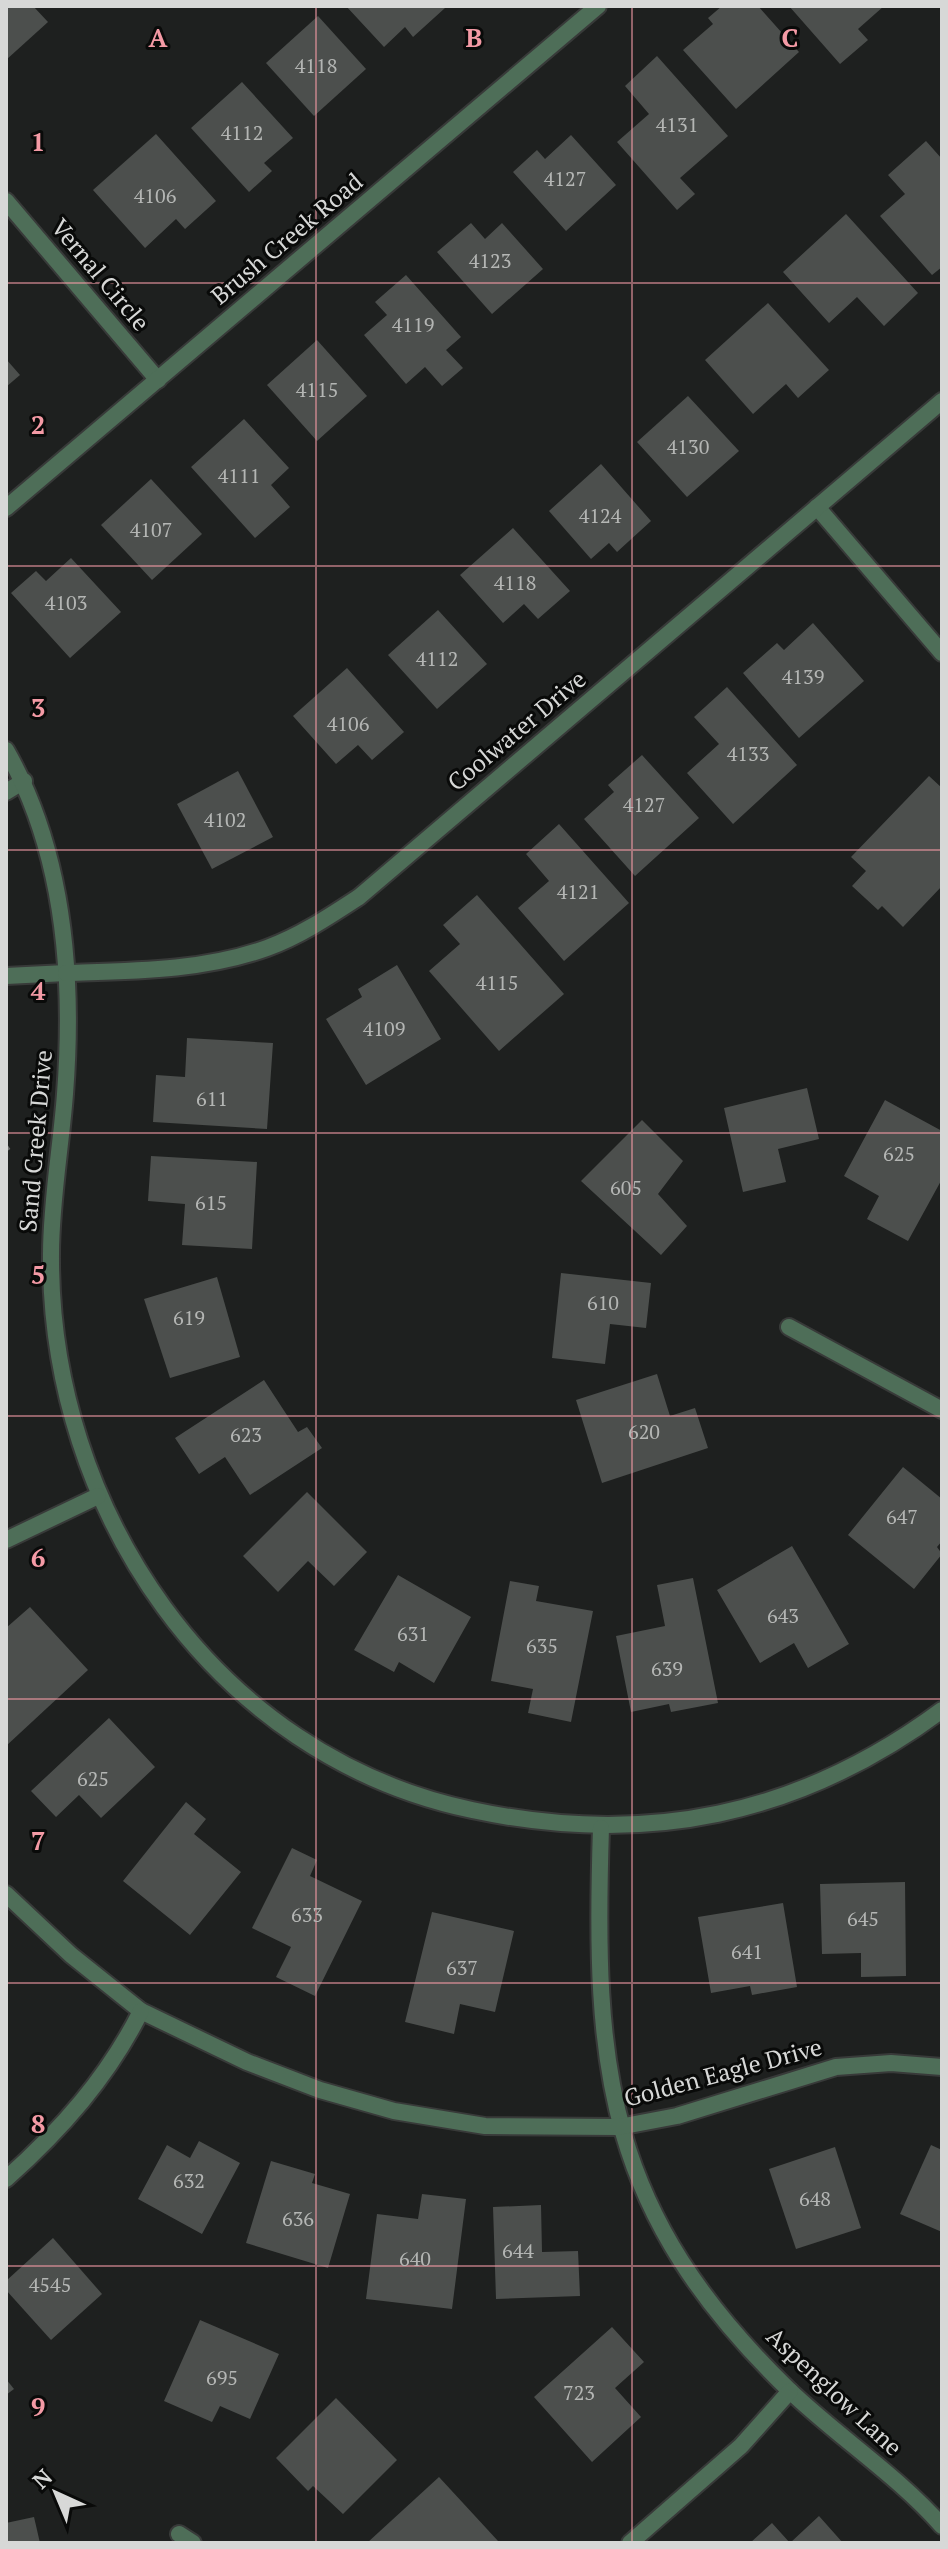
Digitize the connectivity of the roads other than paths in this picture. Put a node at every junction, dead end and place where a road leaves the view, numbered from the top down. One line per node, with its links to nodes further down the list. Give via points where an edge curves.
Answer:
1 (598, 6): 3 (street, Brush Creek Road)
2 (6, 201): 3 (street, Vernal Circle)
3 (158, 380): 6 (street, Brush Creek Road)
4 (942, 401): 5 (street, Coolwater Drive)
5 (817, 507): 7 (street); 11 (street, Coolwater Drive, via 359,897 328,917 267,948 217,961 163,970)
6 (6, 508)
7 (942, 653)
8 (6, 750): 9 (street, Sand Creek Drive)
9 (24, 781): 10 (street); 11 (street, Sand Creek Drive, via 54,876)
10 (6, 792)
11 (66, 973): 12 (street, Coolwater Drive); 15 (street, Sand Creek Drive, via 68,1041 52,1294 71,1416)
12 (6, 976)
13 (789, 1327): 14 (street)
14 (942, 1410)
15 (98, 1496): 16 (street); 18 (street, Sand Creek Drive, via 131,1558 188,1640 220,1673 300,1736 348,1765 464,1809 520,1821)
16 (6, 1540)
17 (942, 1710): 18 (street, Sand Creek Drive, via 846,1771 736,1812)
18 (601, 1828): 22 (street, Aspenglow Lane, via 602,2033)
19 (6, 1894): 20 (street, Golden Eagle Drive)
20 (141, 2011): 22 (street, Golden Eagle Drive, via 261,2068 394,2111 485,2126); 23 (street, via 87,2097)
21 (942, 2067): 22 (street, Golden Eagle Drive, via 836,2067 677,2116)
22 (619, 2127): 24 (street, Aspenglow Lane, via 665,2239 726,2322)
23 (6, 2179)
24 (790, 2391): 25 (street, Aspenglow Lane); 26 (street, via 741,2446)
25 (942, 2526)
26 (630, 2543)

